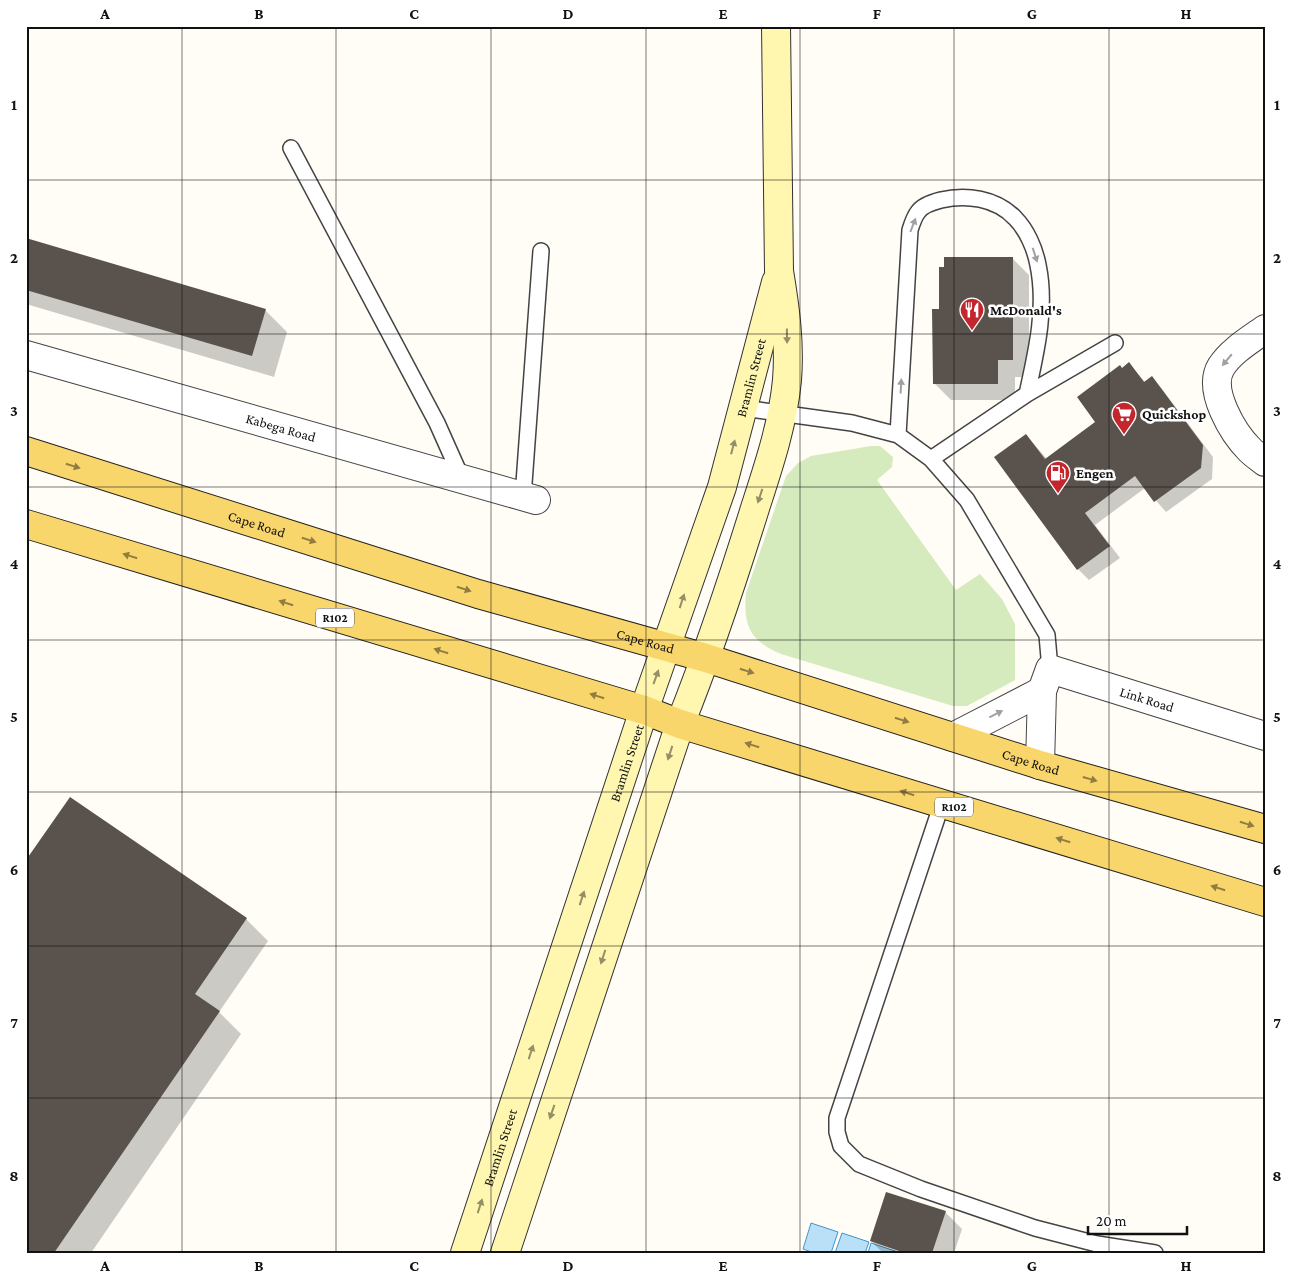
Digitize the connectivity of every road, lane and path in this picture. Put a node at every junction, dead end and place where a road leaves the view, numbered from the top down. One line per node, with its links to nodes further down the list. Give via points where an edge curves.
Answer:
1 (776, 26): 4 (main road, Bramlin Street)
2 (291, 148): 15 (lane, via 438,423)
3 (541, 251): 16 (lane)
4 (779, 271): 9 (main road, Bramlin Street); 10 (main road, Bramlin Street, one-way to 10, via 788,335 787,381)
5 (1265, 330): 14 (street, one-way to 14, via 1233,353 1217,378 1224,414 1249,450)
6 (1115, 344): 8 (lane)
7 (26, 356): 15 (street, Kabega Road)
8 (1027, 394): 11 (lane, one-way to 8, via 910,230 918,211 932,202 970,197 999,205 1015,218 1031,242 1042,290 1037,348); 13 (lane)
9 (743, 408): 10 (lane); 18 (main road, Bramlin Street, one-way to 9, via 722,487)
10 (781, 412): 11 (lane, via 852,423); 19 (main road, Bramlin Street, one-way to 19, via 772,460)
11 (898, 435): 13 (lane)
12 (26, 451): 18 (main road, Cape Road, one-way to 18, via 478,594)
13 (931, 459): 20 (lane, via 967,500 1047,635)
14 (1265, 462)
15 (462, 479): 16 (street, Kabega Road)
16 (530, 498)
17 (26, 524): 21 (main road, R102, one-way to 17)
18 (667, 647): 19 (main road, Cape Road); 21 (main road, Bramlin Street, one-way to 18)
19 (706, 658): 22 (main road, Bramlin Street); 24 (main road, Cape Road, one-way to 24)
20 (1046, 680): 23 (street, Link Road); 24 (street, one-way to 20); 25 (street)
21 (644, 710): 22 (main road, R102); 29 (main road, Bramlin Street, one-way to 21)
22 (680, 724): 26 (main road, R102, one-way to 22); 30 (main road, Bramlin Street, one-way to 30)
23 (1265, 736)
24 (953, 737): 25 (main road, Cape Road)
25 (1040, 764): 27 (main road, Cape Road, one-way to 27)
26 (942, 803): 28 (main road, R102, one-way to 26); 31 (lane, via 837,1118 841,1146 859,1164 1035,1228 1097,1244)
27 (1265, 829)
28 (1265, 902)
29 (465, 1253)
30 (505, 1253)
31 (1155, 1253)

